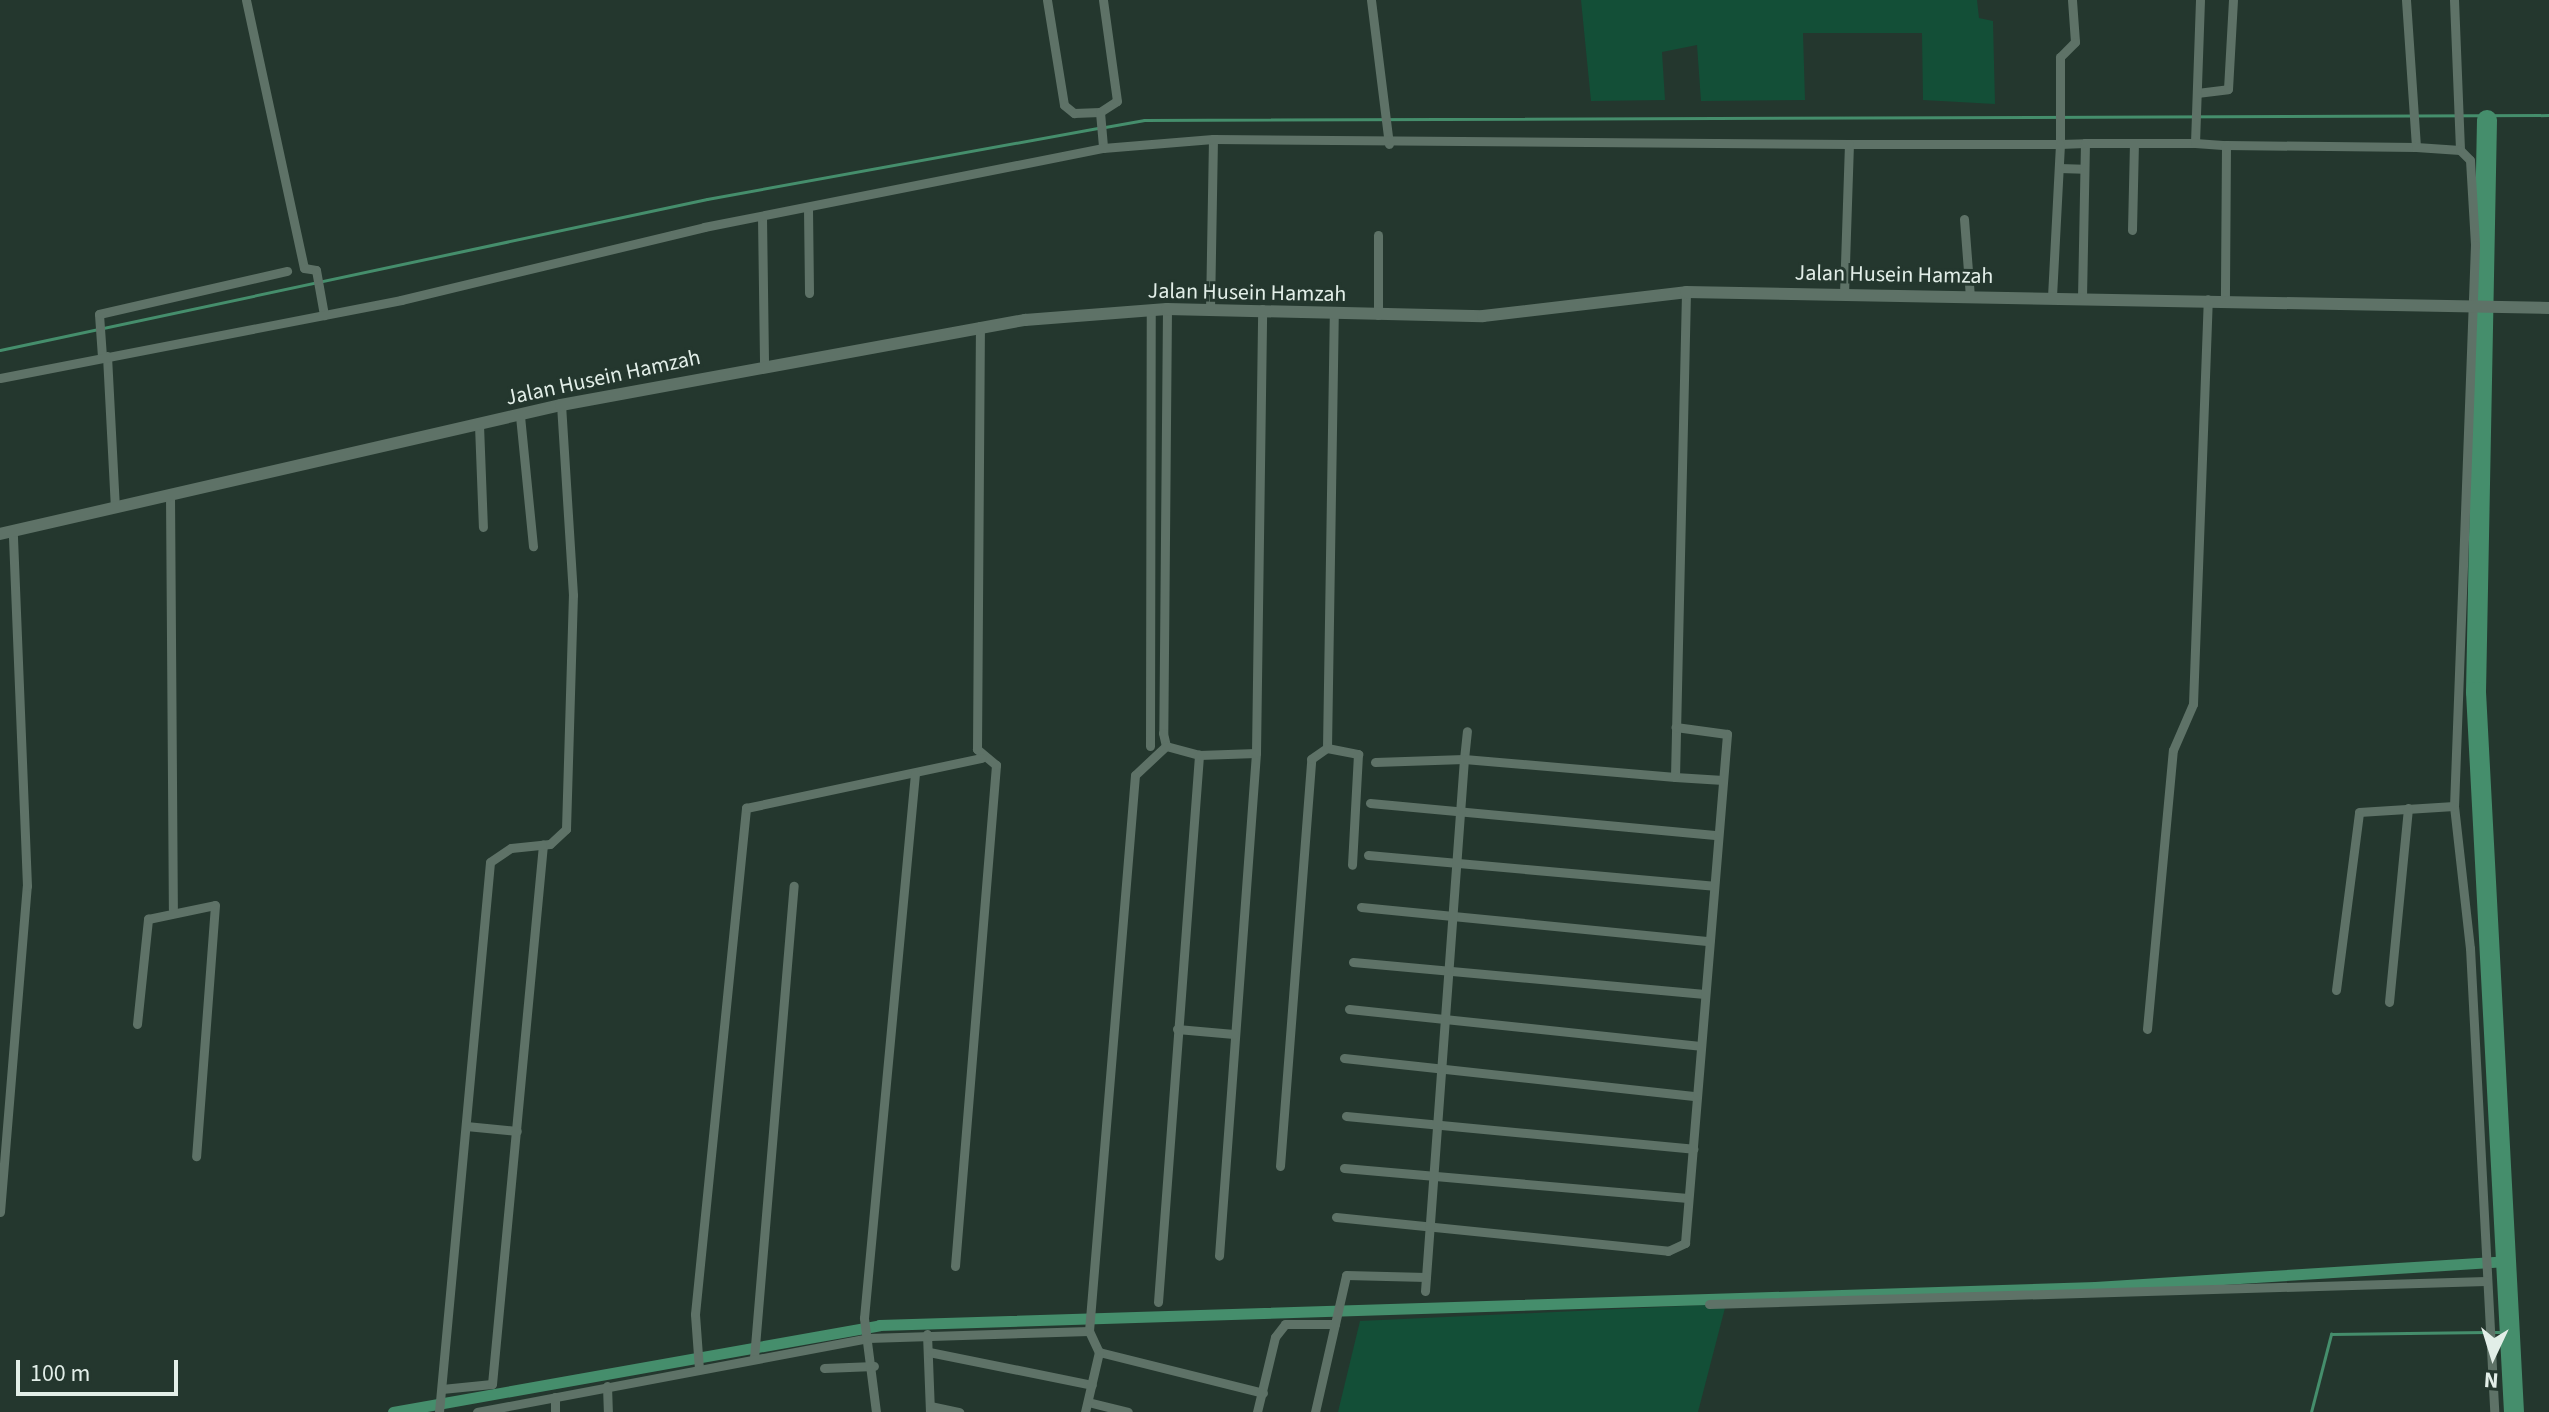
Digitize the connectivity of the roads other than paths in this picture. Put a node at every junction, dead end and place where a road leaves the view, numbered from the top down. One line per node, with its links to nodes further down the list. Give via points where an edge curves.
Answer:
1 (246, 0): 43 (street, via 304,268 316,270)
2 (1047, 0): 11 (street, via 1064,105 1074,113)
3 (1103, 0): 11 (street, via 1119,91)
4 (1371, 0): 13 (street)
5 (2072, 0): 15 (street, via 2075,42 2060,57)
6 (2200, 0): 10 (street)
7 (2233, 0): 10 (street, via 2228,89)
8 (2406, 0): 19 (street)
9 (2454, 0): 22 (street)
10 (2197, 93): 14 (street)
11 (1101, 115): 20 (street)
12 (1213, 139): 13 (street); 20 (street); 45 (street)
13 (1388, 140): 18 (street)
14 (2195, 140): 17 (street); 21 (street)
15 (2060, 141): 16 (street); 18 (street); 23 (street)
16 (2085, 143): 17 (street); 24 (street)
17 (2134, 143): 28 (street)
18 (1849, 144): 33 (street)
19 (2415, 144): 21 (street); 22 (street)
20 (1103, 145): 25 (street)
21 (2226, 145): 38 (street)
22 (2459, 146): 39 (street, via 2470,160 2475,245)
23 (2059, 168): 24 (street); 35 (street)
24 (2083, 169): 36 (street)
25 (808, 209): 26 (street); 32 (street)
26 (762, 217): 43 (street); 50 (street)
27 (1964, 219): 34 (street)
28 (2132, 230)
29 (1378, 235): 47 (street)
30 (287, 271): 49 (street, via 99,314 95,323)
31 (1686, 292): 33 (street, Jalan Husein Hamzah); 47 (street, Jalan Husein Hamzah, via 1483,316); 64 (street)
32 (809, 293)
33 (1844, 294): 34 (street, Jalan Husein Hamzah)
34 (1970, 297): 35 (street, Jalan Husein Hamzah)
35 (2052, 298): 36 (street, Jalan Husein Hamzah)
36 (2082, 298): 37 (street, Jalan Husein Hamzah)
37 (2208, 299): 38 (street, Jalan Husein Hamzah); 101 (street, via 2193,704 2173,750)
38 (2225, 300): 39 (street, Jalan Husein Hamzah)
39 (2471, 303): 40 (street, Jalan Husein Hamzah); 78 (street)
40 (2549, 308)
41 (1167, 309): 44 (street, Jalan Husein Hamzah); 45 (street, Jalan Husein Hamzah); 56 (street)
42 (1262, 309): 45 (street, Jalan Husein Hamzah); 46 (street, Jalan Husein Hamzah); 69 (street)
43 (323, 310): 49 (street)
44 (1151, 310): 48 (street, Jalan Husein Hamzah); 55 (street)
45 (1210, 310)
46 (1334, 314): 47 (street, Jalan Husein Hamzah); 68 (street)
47 (1378, 315)
48 (980, 326): 50 (street, Jalan Husein Hamzah); 71 (street)
49 (103, 354): 51 (street); 58 (street)
50 (764, 366): 52 (street, Jalan Husein Hamzah)
51 (0, 378)
52 (561, 405): 53 (street, Jalan Husein Hamzah); 82 (street, via 573,595 569,789 566,829)
53 (520, 416): 54 (street, Jalan Husein Hamzah); 61 (street)
54 (479, 425): 57 (street, Jalan Husein Hamzah); 59 (street)
55 (1151, 437): 56 (street); 62 (street)
56 (1166, 437): 63 (street)
57 (170, 495): 58 (street, Jalan Husein Hamzah); 89 (street)
58 (115, 508): 60 (street, Jalan Husein Hamzah)
59 (483, 527)
60 (7, 532): 117 (street, via 27,886)
61 (533, 546)
62 (1149, 712): 63 (street); 66 (street)
63 (1162, 713): 67 (street)
64 (1675, 727): 75 (street); 76 (street, via 1724,730)
65 (1467, 731): 72 (street)
66 (1150, 746)
67 (1166, 746): 70 (street); 128 (street, via 1135,775)
68 (1327, 748): 85 (street, via 1358,754); 113 (street, via 1311,759)
69 (1256, 753): 70 (street); 102 (street)
70 (1199, 755): 100 (street)
71 (982, 758): 74 (street); 121 (street, via 996,765)
72 (1464, 759): 73 (street); 75 (street); 80 (street)
73 (1375, 762)
74 (915, 773): 130 (street, via 864,1318); 135 (street, via 781,796 743,813 692,1349)
75 (1675, 777): 76 (street)
76 (1723, 780): 81 (street)
77 (1370, 803): 80 (street)
78 (2454, 806): 79 (street); 122 (street, via 2470,948)
79 (2408, 808): 94 (street, via 2359,812); 96 (street)
80 (1458, 811): 81 (street); 84 (street)
81 (1718, 835): 87 (street)
82 (543, 844): 109 (street, via 499,852 490,862); 110 (street)
83 (1368, 855): 84 (street)
84 (1455, 863): 87 (street); 90 (street)
85 (1352, 865)
86 (794, 886): 133 (street)
87 (1714, 886): 91 (street)
88 (1361, 907): 90 (street)
89 (173, 909): 99 (street, via 148,919); 112 (street, via 211,902 217,911)
90 (1452, 915): 91 (street); 93 (street)
91 (1709, 941): 95 (street)
92 (1353, 962): 93 (street)
93 (1448, 968): 95 (street); 98 (street)
94 (2336, 990)
95 (1705, 994): 103 (street)
96 (2389, 1002)
97 (1349, 1009): 98 (street)
98 (1445, 1019): 103 (street); 105 (street)
99 (137, 1024)
100 (1177, 1029): 102 (street); 125 (street)
101 (2147, 1029)
102 (1234, 1034): 120 (street)
103 (1700, 1046): 106 (street)
104 (1344, 1058): 105 (street)
105 (1441, 1071): 106 (street); 108 (street)
106 (1696, 1096): 111 (street)
107 (1346, 1116): 108 (street)
108 (1437, 1123): 111 (street); 115 (street)
109 (466, 1126): 110 (street); 139 (street)
110 (517, 1131): 139 (street, via 492,1384)
111 (1693, 1149): 116 (street)
112 (196, 1156)
113 (1280, 1166)
114 (1344, 1168): 115 (street)
115 (1433, 1172): 116 (street); 119 (street)
116 (1688, 1198): 119 (street, via 1685,1243 1675,1251)
117 (0, 1212)
118 (1336, 1217): 119 (street)
119 (1430, 1226): 123 (street)
120 (1219, 1256)
121 (955, 1266)
122 (2485, 1271): 126 (street); 153 (street)
123 (1426, 1277): 124 (street); 127 (street, via 1346,1275)
124 (1425, 1291)
125 (1158, 1302)
126 (1709, 1304)
127 (1336, 1321): 140 (street, via 1285,1324); 152 (street)
128 (1089, 1330): 129 (street); 132 (street)
129 (927, 1334): 130 (street); 131 (street)
130 (868, 1338): 133 (street); 134 (street)
131 (929, 1352): 137 (street); 143 (street)
132 (1099, 1352): 137 (street); 140 (street)
133 (754, 1358): 135 (street)
134 (874, 1366): 136 (street); 148 (street)
135 (699, 1368): 138 (street)
136 (824, 1368)
137 (1092, 1385): 142 (street)
138 (607, 1386): 141 (street); 147 (street)
139 (441, 1392): 144 (street)
140 (1263, 1393): 151 (street)
141 (555, 1397): 145 (street); 146 (street)
142 (1086, 1407): 150 (street)
143 (930, 1409): 149 (street)
144 (439, 1412)
145 (477, 1412)
146 (555, 1412)
147 (608, 1412)
148 (876, 1412)
149 (959, 1412)
150 (1128, 1412)
151 (1257, 1412)
152 (1315, 1412)
153 (2494, 1412)

